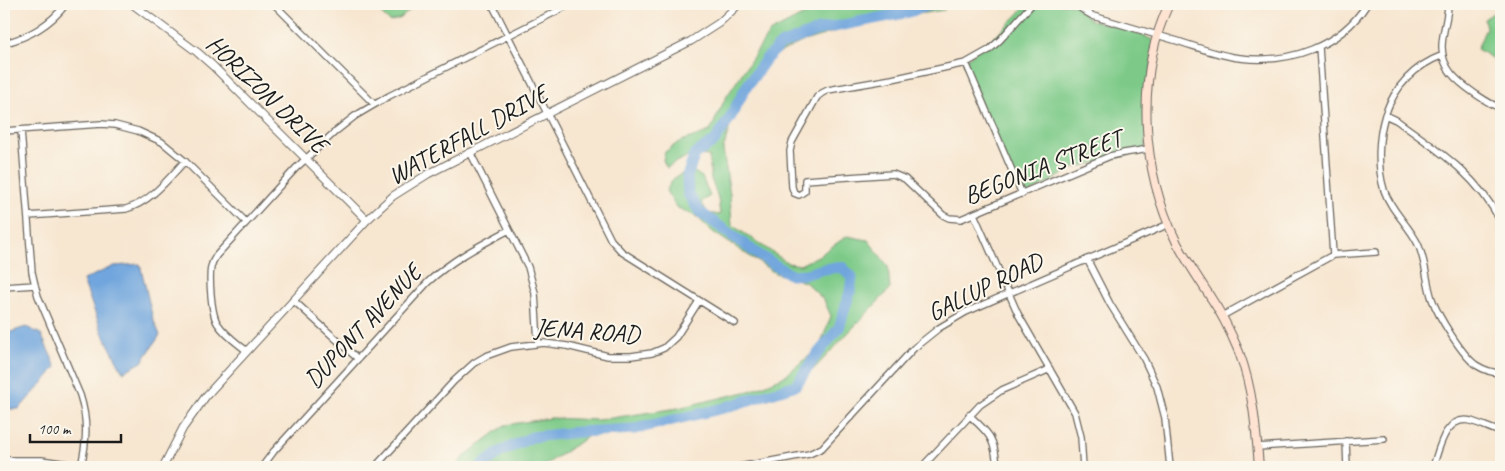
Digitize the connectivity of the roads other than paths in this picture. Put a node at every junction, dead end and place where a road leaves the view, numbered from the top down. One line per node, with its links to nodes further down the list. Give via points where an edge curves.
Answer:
1 (66, 4): 14 (street, via 44,25 19,39)
2 (132, 4): 26 (street, HORIZON DRIVE, via 213,66)
3 (274, 4): 18 (street)
4 (492, 4): 13 (street)
5 (571, 4): 13 (street)
6 (739, 4): 20 (street, WATERFALL DRIVE, via 699,37)
7 (1032, 4): 17 (street, via 989,50)
8 (1075, 4): 12 (street, via 1093,16)
9 (1170, 4): 12 (main road)
10 (1367, 4): 15 (street, via 1346,29)
11 (1448, 4): 16 (street)
12 (1158, 35): 15 (street, via 1240,58 1292,56); 24 (main road, via 1147,95)
13 (508, 36): 18 (street); 20 (street)
14 (4, 43)
15 (1319, 47): 37 (street)
16 (1443, 55): 19 (street, via 1449,71 1460,83); 21 (street, via 1415,70 1399,87)
17 (966, 63): 28 (street); 29 (street, BEGONIA STREET, via 828,90 817,97 790,151 792,187 799,195 805,190 805,180 893,174 905,179 943,215 961,219)
18 (374, 104): 26 (street)
19 (1501, 108)
20 (547, 114): 25 (street, WATERFALL DRIVE); 43 (street, via 616,247)
21 (1385, 115): 33 (street, via 1461,169 1483,193); 50 (street, via 1379,151 1384,190 1419,246 1438,314 1470,359 1482,369)
22 (22, 130): 23 (street); 27 (street, via 101,124 126,127 162,142); 30 (street)
23 (4, 131)
24 (1149, 149): 28 (street, BEGONIA STREET, via 1110,156); 34 (main road, via 1156,187)
25 (470, 152): 31 (street, WATERFALL DRIVE, via 409,185); 35 (street)
26 (306, 158): 31 (street, HORIZON DRIVE); 32 (street)
27 (185, 161): 30 (street, via 147,199 134,207); 32 (street)
28 (1022, 194): 29 (street, BEGONIA STREET)
29 (974, 214): 41 (street)
30 (28, 216): 39 (street)
31 (367, 220): 42 (street, WATERFALL DRIVE)
32 (246, 222): 47 (street, via 216,256 210,273 214,319)
33 (1501, 222)
34 (1169, 224): 38 (street, GALLUP ROAD); 44 (main road, via 1187,262)
35 (509, 230): 46 (street, via 532,280 537,306); 48 (street, DUPONT AVENUE, via 468,251 440,271)
36 (1376, 252): 37 (street)
37 (1333, 255): 44 (street)
38 (1087, 259): 41 (street, GALLUP ROAD); 67 (street, via 1154,380 1165,418)
39 (35, 285): 40 (street); 58 (street, via 84,407)
40 (4, 287)
41 (1008, 293): 49 (street); 57 (street, GALLUP ROAD, via 959,316 926,338 828,444 809,454)
42 (293, 300): 47 (street, WATERFALL DRIVE); 48 (street)
43 (699, 301): 45 (street); 46 (street, JENA ROAD, via 671,344 652,353 608,356)
44 (1222, 316): 55 (main road, via 1245,371 1254,411)
45 (735, 322)
46 (538, 343): 61 (street, JENA ROAD, via 498,351 474,363 454,380)
47 (246, 351): 59 (street, WATERFALL DRIVE, via 195,410)
48 (358, 359): 60 (street, DUPONT AVENUE)
49 (1050, 369): 51 (street, via 1002,390); 66 (street, via 1075,413)
50 (1501, 373)
51 (969, 415): 64 (street); 65 (street, via 989,435 996,450)
52 (1501, 432): 70 (street, via 1470,421 1458,422 1445,432)
53 (1384, 439): 54 (street)
54 (1346, 441): 55 (street); 69 (street)
55 (1257, 447): 68 (main road)
56 (4, 460): 58 (street, via 41,460)
57 (778, 460): 62 (street, GALLUP ROAD); 63 (street)
58 (85, 466)
59 (163, 467)
60 (262, 467)
61 (375, 467)
62 (739, 467)
63 (778, 467)
64 (922, 467)
65 (997, 467)
66 (1083, 467)
67 (1170, 467)
68 (1258, 467)
69 (1348, 467)
70 (1433, 467)

